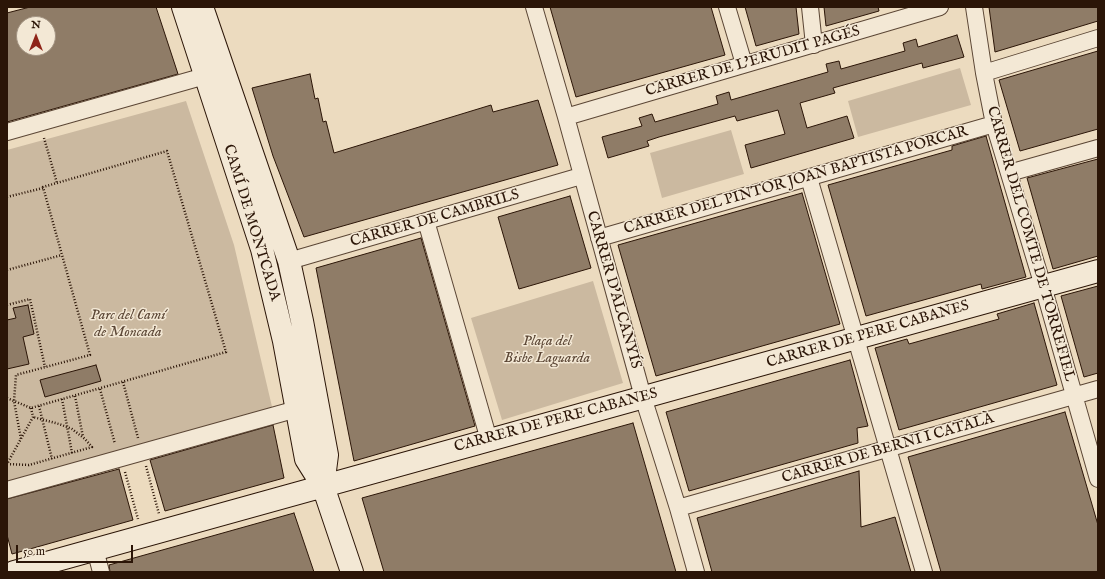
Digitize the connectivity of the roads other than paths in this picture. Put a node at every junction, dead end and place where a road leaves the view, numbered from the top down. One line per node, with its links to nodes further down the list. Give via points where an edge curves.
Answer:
1 (182, 7): 12 (street, CAMÍ DE MONTCADA)
2 (202, 7): 22 (street, CAMÍ DE MONTCADA)
3 (534, 7): 13 (street, CARRER D'ALCANYÍS)
4 (727, 7): 10 (street)
5 (810, 7): 9 (street)
6 (940, 7): 9 (street, CARRER DE L'ERUDIT PAGÉS)
7 (974, 7): 11 (street, CARRER DEL COMTE DE TORREFIEL)
8 (1098, 38): 11 (street)
9 (814, 45): 10 (street, CARRER DE L'ERUDIT PAGÉS)
10 (744, 64): 13 (street, CARRER DE L'ERUDIT PAGÉS)
11 (984, 73): 14 (street, CARRER DEL COMTE DE TORREFIEL)
12 (205, 76): 15 (street); 29 (street, CAMÍ DE MONTCADA, via 262,248)
13 (566, 117): 18 (street, CARRER D'ALCANYÍS)
14 (994, 124): 17 (street, CARRER DEL COMTE DE TORREFIEL); 19 (street, CARRER DEL PINTOR JOAN BAPTISTA PORCAR)
15 (7, 132)
16 (1098, 148): 17 (street)
17 (1009, 173): 24 (street, CARRER DEL COMTE DE TORREFIEL)
18 (581, 176): 20 (street, CARRER DE CAMBRILS); 21 (street, CARRER D'ALCANYÍS)
19 (809, 178): 21 (street, CARRER DEL PINTOR JOAN BAPTISTA PORCAR); 25 (street)
20 (426, 221): 22 (street, CARRER DE CAMBRILS); 30 (street)
21 (598, 238): 28 (street, CARRER D'ALCANYÍS)
22 (289, 262): 33 (street, CAMÍ DE MONTCADA, via 327,455)
23 (1098, 271): 24 (street, CARRER DE PERE CABANES)
24 (1043, 286): 25 (street, CARRER DE PERE CABANES); 27 (street, CARRER DEL COMTE DE TORREFIEL)
25 (856, 338): 28 (street, CARRER DE PERE CABANES); 31 (street)
26 (1098, 389): 27 (street, CARRER DE BERNI I CATALÀ)
27 (1074, 396): 31 (street, CARRER DE BERNI I CATALÀ); 32 (street, CARRER DEL COMTE DE TORREFIEL)
28 (643, 397): 30 (street, CARRER DE PERE CABANES); 35 (street, CARRER D'ALCANYÍS)
29 (297, 409): 33 (street, CAMÍ DE MONTCADA, via 306,459); 34 (street, via 119,451)
30 (489, 440): 33 (street, CARRER DE PERE CABANES)
31 (888, 449): 35 (street, CARRER DE BERNI I CATALÀ); 42 (street)
32 (1098, 479)
33 (322, 486): 36 (street, CARRER DE PERE CABANES); 40 (street, CAMÍ DE MONTCADA)
34 (7, 490)
35 (678, 508): 41 (street, CARRER D'ALCANYÍS)
36 (95, 549): 37 (street, CARRER DE PERE CABANES); 39 (street)
37 (39, 568): 38 (street, CARRER DE PERE CABANES)
38 (14, 572)
39 (101, 572)
40 (352, 572)
41 (696, 572)
42 (924, 572)

